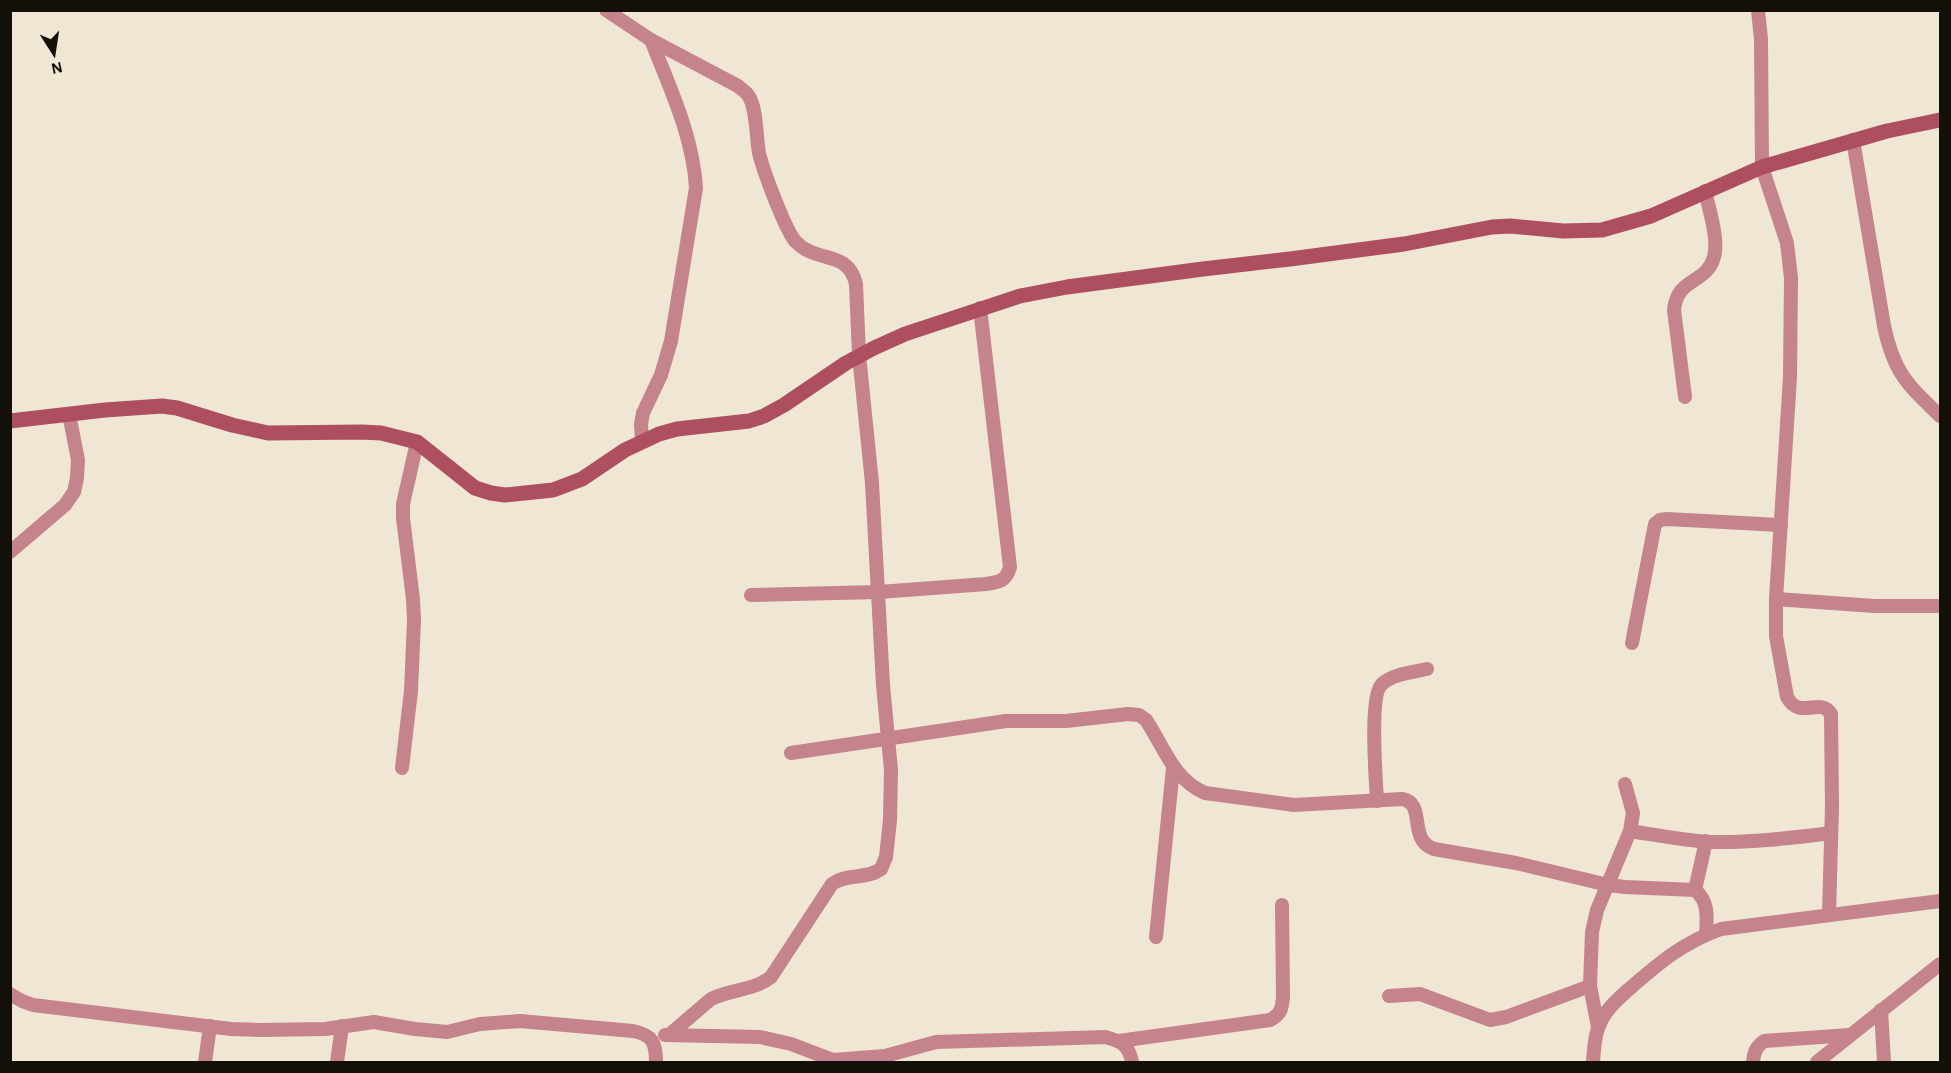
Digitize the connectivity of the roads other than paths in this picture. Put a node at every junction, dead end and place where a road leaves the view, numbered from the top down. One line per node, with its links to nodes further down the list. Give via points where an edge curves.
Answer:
1 (606, 10): 3 (street)
2 (1758, 10): 6 (street)
3 (651, 40): 9 (street, via 748,95 764,171 794,241 811,253 846,265 853,273); 14 (street, via 681,117 696,188 671,341 661,375 643,413)
4 (1941, 120): 5 (street)
5 (1853, 140): 6 (street); 12 (street, via 1889,350 1913,390)
6 (1762, 167): 7 (street); 16 (street, via 1787,243 1791,278 1790,377)
7 (1706, 191): 8 (street, via 1651,216 1602,230 1492,227 1404,244 1043,291); 10 (street, via 1715,254 1711,266 1681,289 1675,299 1674,323)
8 (980, 308): 9 (street, via 905,334); 18 (street, via 1010,567 1007,576 986,584)
9 (859, 356): 14 (street, via 764,416 677,429); 18 (street)
10 (1685, 397)
11 (69, 414): 13 (street); 15 (street, via 162,406 268,433 362,432); 17 (street, via 78,460 74,492 65,505)
12 (1941, 416)
13 (10, 421)
14 (642, 441): 15 (street, via 568,485 505,495 475,488)
15 (417, 442): 26 (street, via 403,504 414,620)
16 (1780, 525): 20 (street); 22 (street, via 1667,519 1654,524)
17 (10, 552)
18 (879, 592): 19 (street); 24 (street)
19 (751, 595)
20 (1776, 600): 21 (street); 31 (street, via 1776,636 1787,697 1796,708 1822,706 1830,714)
21 (1941, 606)
22 (1632, 643)
23 (1427, 669): 29 (street, via 1393,678 1381,684 1377,693)
24 (889, 738): 25 (street); 27 (street, via 1006,722 1139,715 1146,720); 49 (street, via 890,820 881,869 868,876 836,880 771,977 763,984 711,999)
25 (791, 753)
26 (402, 768)
27 (1173, 768): 29 (street, via 1187,783 1205,793 1294,805); 39 (street)
28 (1625, 784): 30 (street, via 1633,813)
29 (1377, 801): 33 (street, via 1402,799 1413,803 1420,836 1428,847)
30 (1630, 831): 32 (street); 33 (street)
31 (1831, 833): 32 (street); 37 (street)
32 (1706, 842): 34 (street)
33 (1608, 885): 34 (street); 41 (street, via 1592,932)
34 (1695, 890): 38 (street, via 1705,903)
35 (1941, 901): 37 (street)
36 (1282, 905): 51 (street, via 1283,997 1279,1015 1270,1020)
37 (1828, 914): 38 (street)
38 (1706, 934): 47 (street, via 1661,961 1612,1005)
39 (1156, 936)
40 (1941, 963): 44 (street)
41 (1590, 986): 43 (street, via 1496,1020 1420,994); 47 (street)
42 (10, 994): 45 (street, via 33,1005)
43 (1389, 996)
44 (1881, 1010): 50 (street); 59 (street)
45 (210, 1026): 46 (street, via 292,1030); 52 (street)
46 (342, 1026): 48 (street, via 374,1022 447,1032 520,1020); 53 (street)
47 (1598, 1026): 56 (street)
48 (645, 1033): 49 (street); 54 (street, via 653,1041)
49 (669, 1035): 51 (street, via 760,1038 791,1044 833,1060 885,1056 936,1042 1105,1037)
50 (1850, 1035): 57 (street, via 1764,1041 1755,1051); 58 (street)
51 (1119, 1041): 55 (street)
52 (206, 1062)
53 (338, 1062)
54 (656, 1062)
55 (1132, 1062)
56 (1593, 1062)
57 (1753, 1062)
58 (1817, 1062)
59 (1884, 1062)

